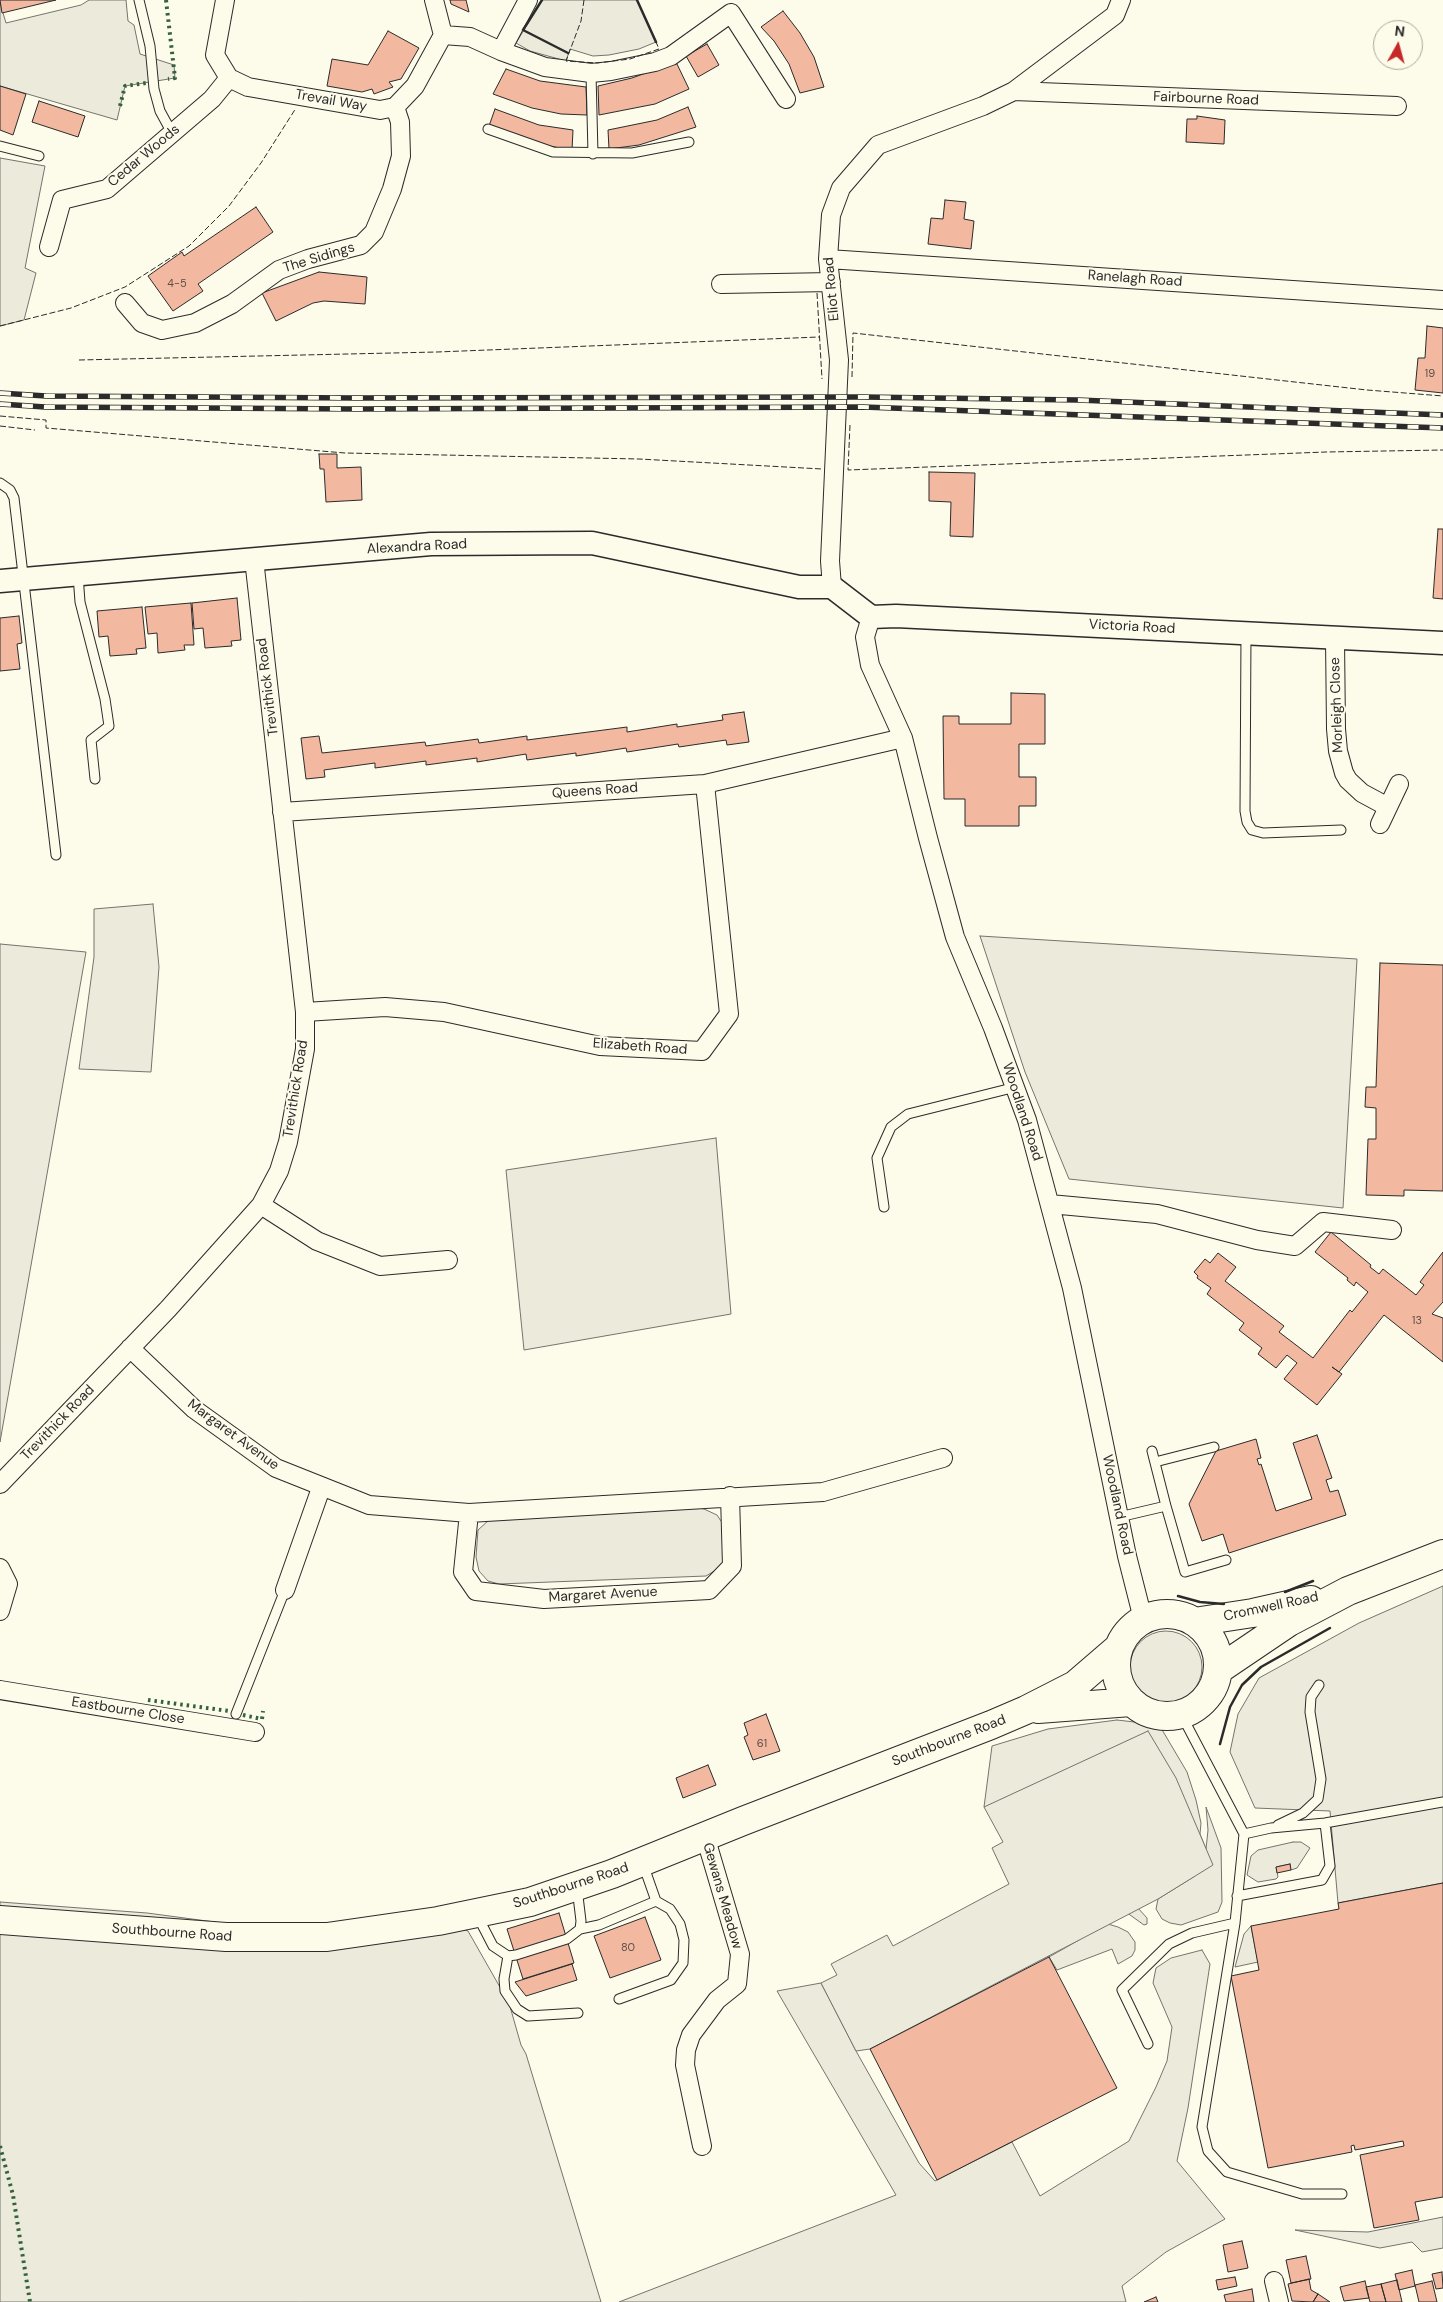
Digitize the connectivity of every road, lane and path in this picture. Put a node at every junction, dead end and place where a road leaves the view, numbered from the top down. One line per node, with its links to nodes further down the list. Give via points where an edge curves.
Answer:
1 (139, 0): 16 (lane, via 150,46 154,89 160,111)
2 (226, 0): 10 (street, via 216,56)
3 (434, 0): 7 (street)
4 (528, 0): 8 (street)
5 (1121, 0): 11 (street, Eliot Road, via 1115,14)
6 (732, 6): 9 (street, via 671,56 655,62); 12 (street)
7 (442, 35): 8 (street, via 470,37); 14 (street, via 416,86)
8 (501, 51): 9 (street, via 545,67)
9 (591, 73): 19 (lane)
10 (229, 78): 14 (street, Trevail Way, via 248,88 380,110); 16 (street, Cedar Woods, via 212,98)
11 (1014, 91): 13 (street, Fairbourne Road); 22 (street, Eliot Road, via 983,106 878,145 841,188 831,215)
12 (786, 99)
13 (1397, 106)
14 (396, 107): 26 (street, The Sidings, via 401,156 392,189 374,232 361,245 278,270 232,304 195,323 162,330 142,323)
15 (488, 129): 19 (lane, via 553,152)
16 (172, 133): 21 (street, Cedar Woods, via 107,188 62,200)
17 (689, 142): 19 (lane, via 632,153)
18 (0, 146): 20 (lane)
19 (593, 154)
20 (39, 156)
21 (49, 247)
22 (828, 259): 23 (street, Eliot Road); 25 (street, Ranelagh Road)
23 (831, 282): 24 (street); 32 (street, Eliot Road, via 839,360 830,561)
24 (721, 284)
25 (1443, 300)
26 (125, 303)
27 (0, 483): 30 (lane, via 10,490 14,498)
28 (254, 559): 29 (street, Alexandra Road); 32 (street, Alexandra Road, via 431,544 592,543 799,587); 42 (street, Trevithick Road)
29 (78, 575): 30 (street, Alexandra Road); 38 (lane, via 80,602 109,726 91,740)
30 (25, 579): 31 (street, Alexandra Road); 45 (lane)
31 (0, 581)
32 (832, 587): 33 (street)
33 (871, 617): 34 (street, Victoria Road); 37 (street, Woodland Road, via 865,637 870,665)
34 (1246, 632): 35 (street, Victoria Road); 44 (lane, via 1247,822 1252,830 1263,833)
35 (1335, 639): 36 (street, Victoria Road); 41 (street, Morleigh Close, via 1337,743 1344,773 1362,793)
36 (1443, 643)
37 (903, 738): 39 (street, Queens Road); 47 (street, Woodland Road, via 955,937)
38 (95, 779)
39 (705, 784): 42 (street, Queens Road); 46 (street, Elizabeth Road, via 729,1014 702,1051 600,1046 444,1012 385,1007)
40 (1399, 784): 41 (street)
41 (1388, 807): 43 (street)
42 (282, 812): 46 (street, Trevithick Road)
43 (1380, 824)
44 (1341, 830)
45 (56, 855)
46 (305, 1012): 49 (street, Trevithick Road, via 305,1049 288,1142 279,1171)
47 (1016, 1087): 48 (street, Woodland Road); 50 (lane, via 908,1114 891,1126 877,1158)
48 (1050, 1204): 51 (street, via 1157,1214 1257,1240 1295,1246 1324,1222); 63 (street, Woodland Road, via 1072,1288)
49 (261, 1205): 52 (street, via 317,1242 380,1266); 53 (street, Trevithick Road)
50 (884, 1207)
51 (1392, 1230)
52 (448, 1260)
53 (130, 1348): 58 (street, Trevithick Road); 59 (street, Margaret Avenue, via 194,1410 276,1468)
54 (1214, 1447): 57 (lane)
55 (1152, 1451): 57 (lane)
56 (942, 1458): 60 (street, Margaret Avenue, via 824,1492)
57 (1155, 1462): 61 (lane)
58 (0, 1484)
59 (321, 1488): 62 (street, Margaret Avenue, via 370,1505); 67 (street)
60 (730, 1496): 62 (street, Margaret Avenue); 62 (street, Margaret Avenue, via 732,1566 709,1590 544,1598 476,1591 463,1572)
61 (1166, 1506): 63 (lane); 65 (lane, via 1185,1572)
62 (469, 1513)
63 (1119, 1517): 70 (street, Woodland Road)
64 (1443, 1554): 68 (highway, Cromwell Road)
65 (1226, 1560)
66 (0, 1568): 69 (street, via 8,1584)
67 (285, 1590): 78 (lane)
68 (1348, 1591): 71 (highway, Cromwell Road, via 1253,1613); 73 (highway, Cromwell Road, via 1289,1622)
69 (0, 1612)
70 (1143, 1619): 71 (highway, via 1170,1614); 72 (highway, via 1126,1634)
71 (1194, 1622): 73 (highway, via 1203,1628 1215,1646)
72 (1118, 1648): 76 (highway, via 1115,1667 1119,1684); 77 (highway, Southbourne Road, via 1075,1685)
73 (1218, 1670): 79 (highway, via 1206,1698)
74 (1319, 1685): 83 (lane, via 1311,1697 1310,1712 1321,1779 1318,1799 1303,1813)
75 (0, 1690): 80 (street, Eastbourne Close)
76 (1131, 1702): 77 (highway, Southbourne Road); 79 (highway, via 1147,1712 1164,1716)
77 (1026, 1710): 85 (highway, Southbourne Road)
78 (236, 1714)
79 (1181, 1714): 84 (lane)
80 (255, 1732)
81 (1443, 1802): 82 (lane)
82 (1325, 1823): 83 (lane); 88 (lane, via 1330,1866 1322,1880)
83 (1271, 1828): 84 (lane)
84 (1244, 1834): 88 (lane)
85 (705, 1836): 86 (highway, Southbourne Road); 98 (street, Gewans Meadow, via 740,1954 737,1984 718,2000 691,2035 686,2050 687,2079)
86 (642, 1862): 87 (highway, Southbourne Road); 89 (lane)
87 (577, 1886): 90 (highway, Southbourne Road, via 530,1902); 93 (lane)
88 (1237, 1896): 92 (lane)
89 (656, 1901): 93 (lane, via 599,1925); 95 (lane, via 670,1910 680,1924 684,1940 683,1963 671,1980)
90 (476, 1913): 91 (highway, Southbourne Road, via 327,1937 226,1937); 94 (lane, via 493,1946)
91 (0, 1920)
92 (1235, 1923): 97 (lane, via 1192,1932 1169,1944 1122,1990); 99 (lane, via 1202,2127 1208,2150 1227,2172 1302,2194)
93 (580, 1929): 94 (lane, via 567,1939)
94 (508, 1956): 96 (lane, via 505,1990 517,2009 528,2016)
95 (619, 1999)
96 (578, 2013)
97 (1148, 2044)
98 (702, 2146)
99 (1342, 2194)
100 (1274, 2280): 101 (street)
101 (1279, 2302)

